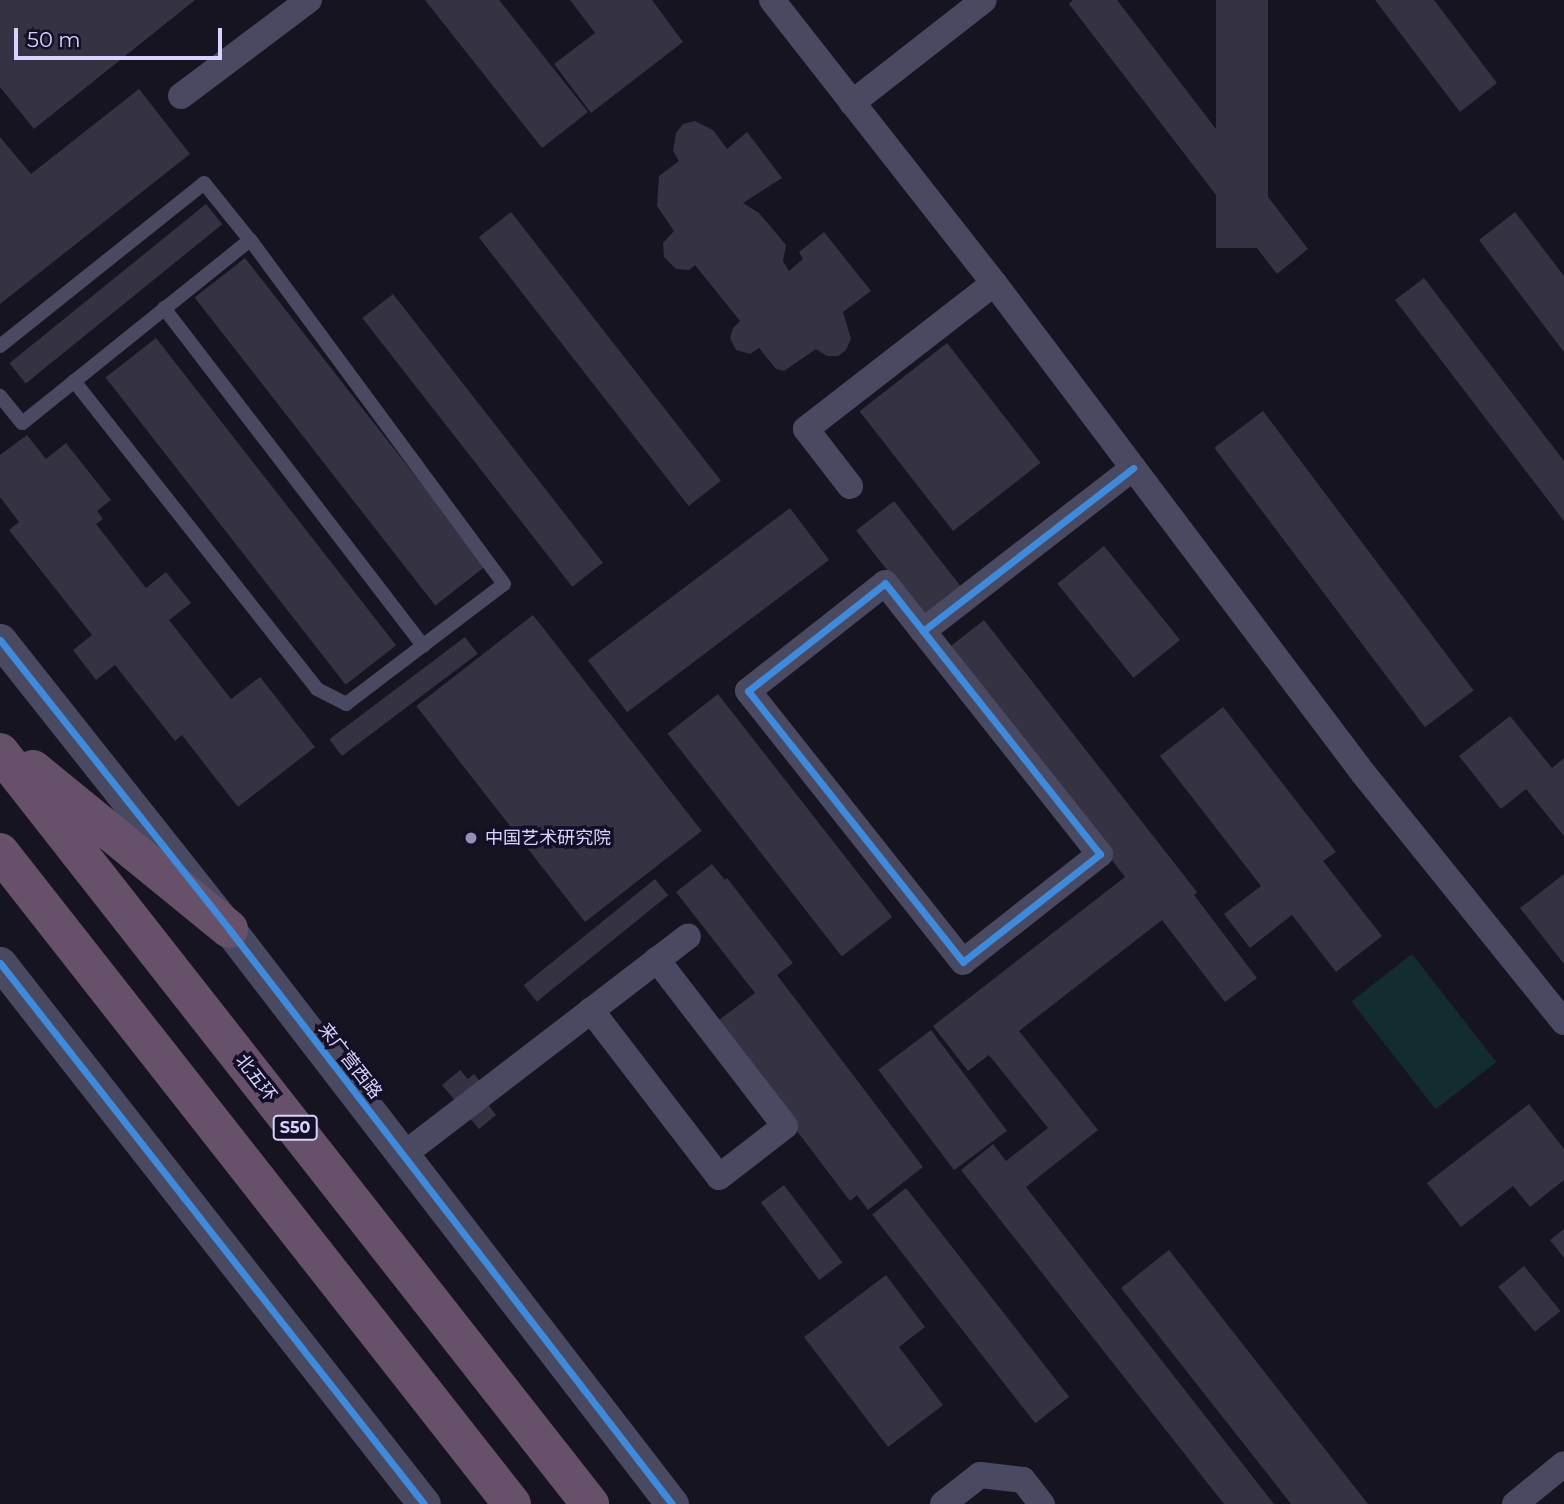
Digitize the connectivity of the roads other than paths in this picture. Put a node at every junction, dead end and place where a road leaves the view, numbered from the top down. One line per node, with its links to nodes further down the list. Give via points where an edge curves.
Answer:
1 (309, 0): 4 (street)
2 (772, 0): 5 (street)
3 (984, 0): 5 (street)
4 (181, 96)
5 (852, 103): 7 (street)
6 (250, 240): 8 (lane); 9 (lane, via 204,183); 16 (lane, via 504,584)
7 (994, 283): 12 (street); 13 (street, via 806,429)
8 (164, 308): 10 (lane); 16 (lane)
9 (0, 346)
10 (74, 381): 11 (lane, via 22,423); 16 (lane, via 317,689 346,704)
11 (0, 396)
12 (1133, 468): 14 (street); 25 (street, via 1363,773)
13 (850, 486)
14 (923, 631): 14 (street, via 885,583 748,691 963,962 1100,854)
15 (0, 640): 20 (street, 来广营西路)
16 (423, 646)
17 (0, 742): 20 (highway)
18 (0, 752): 30 (highway, 北五环 / S50)
19 (0, 852): 29 (highway)
20 (229, 929): 26 (street, 来广营西路)
21 (688, 936): 22 (street)
22 (657, 960): 24 (street); 24 (street, via 785,1126 719,1177)
23 (0, 963): 28 (street)
24 (591, 1010): 26 (street)
25 (1564, 1022)
26 (403, 1155): 31 (street, 来广营西路)
27 (1564, 1464): 34 (street)
28 (424, 1504)
29 (512, 1504)
30 (590, 1504)
31 (672, 1504)
32 (943, 1504): 33 (street, via 980,1475 1023,1480)
33 (1042, 1504)
34 (1516, 1504)

